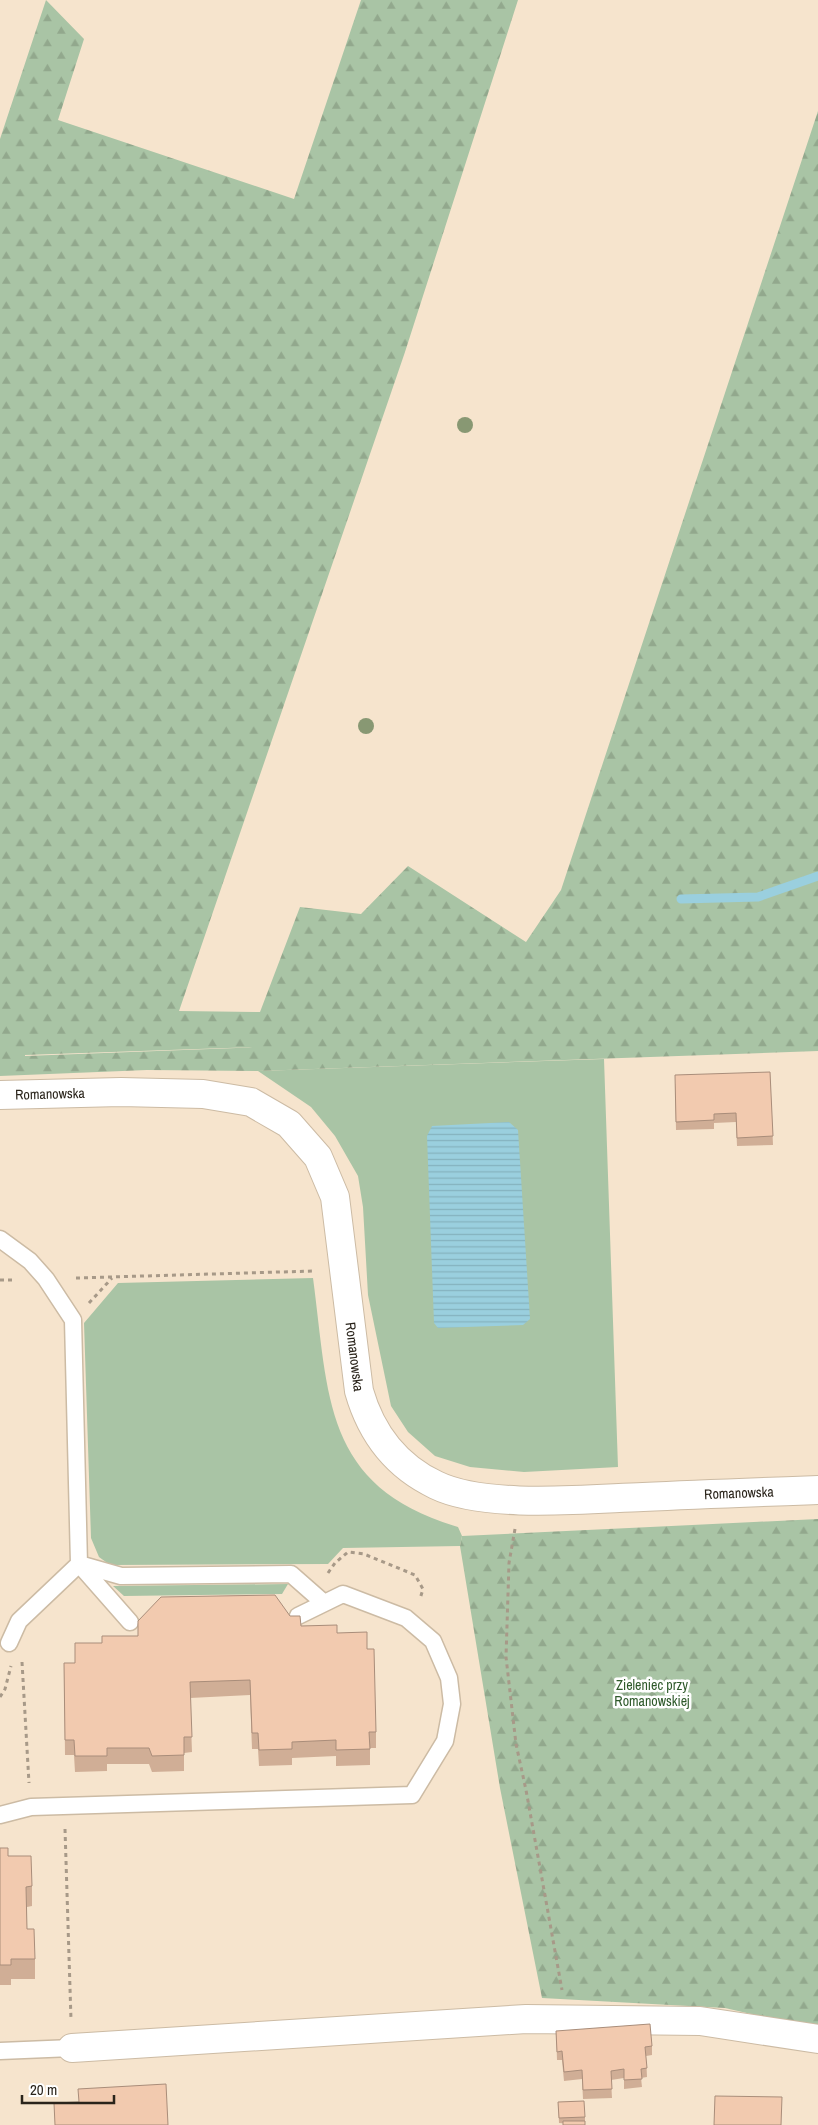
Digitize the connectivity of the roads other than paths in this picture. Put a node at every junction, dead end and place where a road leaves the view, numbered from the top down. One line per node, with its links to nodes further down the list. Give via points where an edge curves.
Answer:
1 (0, 1095): 3 (street, Romanowska, via 203,1094 251,1102 289,1124 318,1157 335,1196 358,1382 368,1417 390,1453 437,1486 466,1494 531,1500)
2 (0, 1240): 4 (lane, via 30,1261 73,1320)
3 (818, 1490)
4 (79, 1564): 5 (lane, via 121,1576 291,1574); 7 (lane); 8 (lane, via 19,1621)
5 (324, 1603): 6 (lane); 9 (lane, via 343,1594 406,1618 433,1641 449,1678 452,1704 445,1742 412,1795 31,1807)
6 (298, 1616)
7 (130, 1622)
8 (10, 1643)
9 (0, 1815)
10 (818, 2038): 11 (street, via 700,2021 526,2019)
11 (72, 2048): 12 (lane)
12 (0, 2051)

